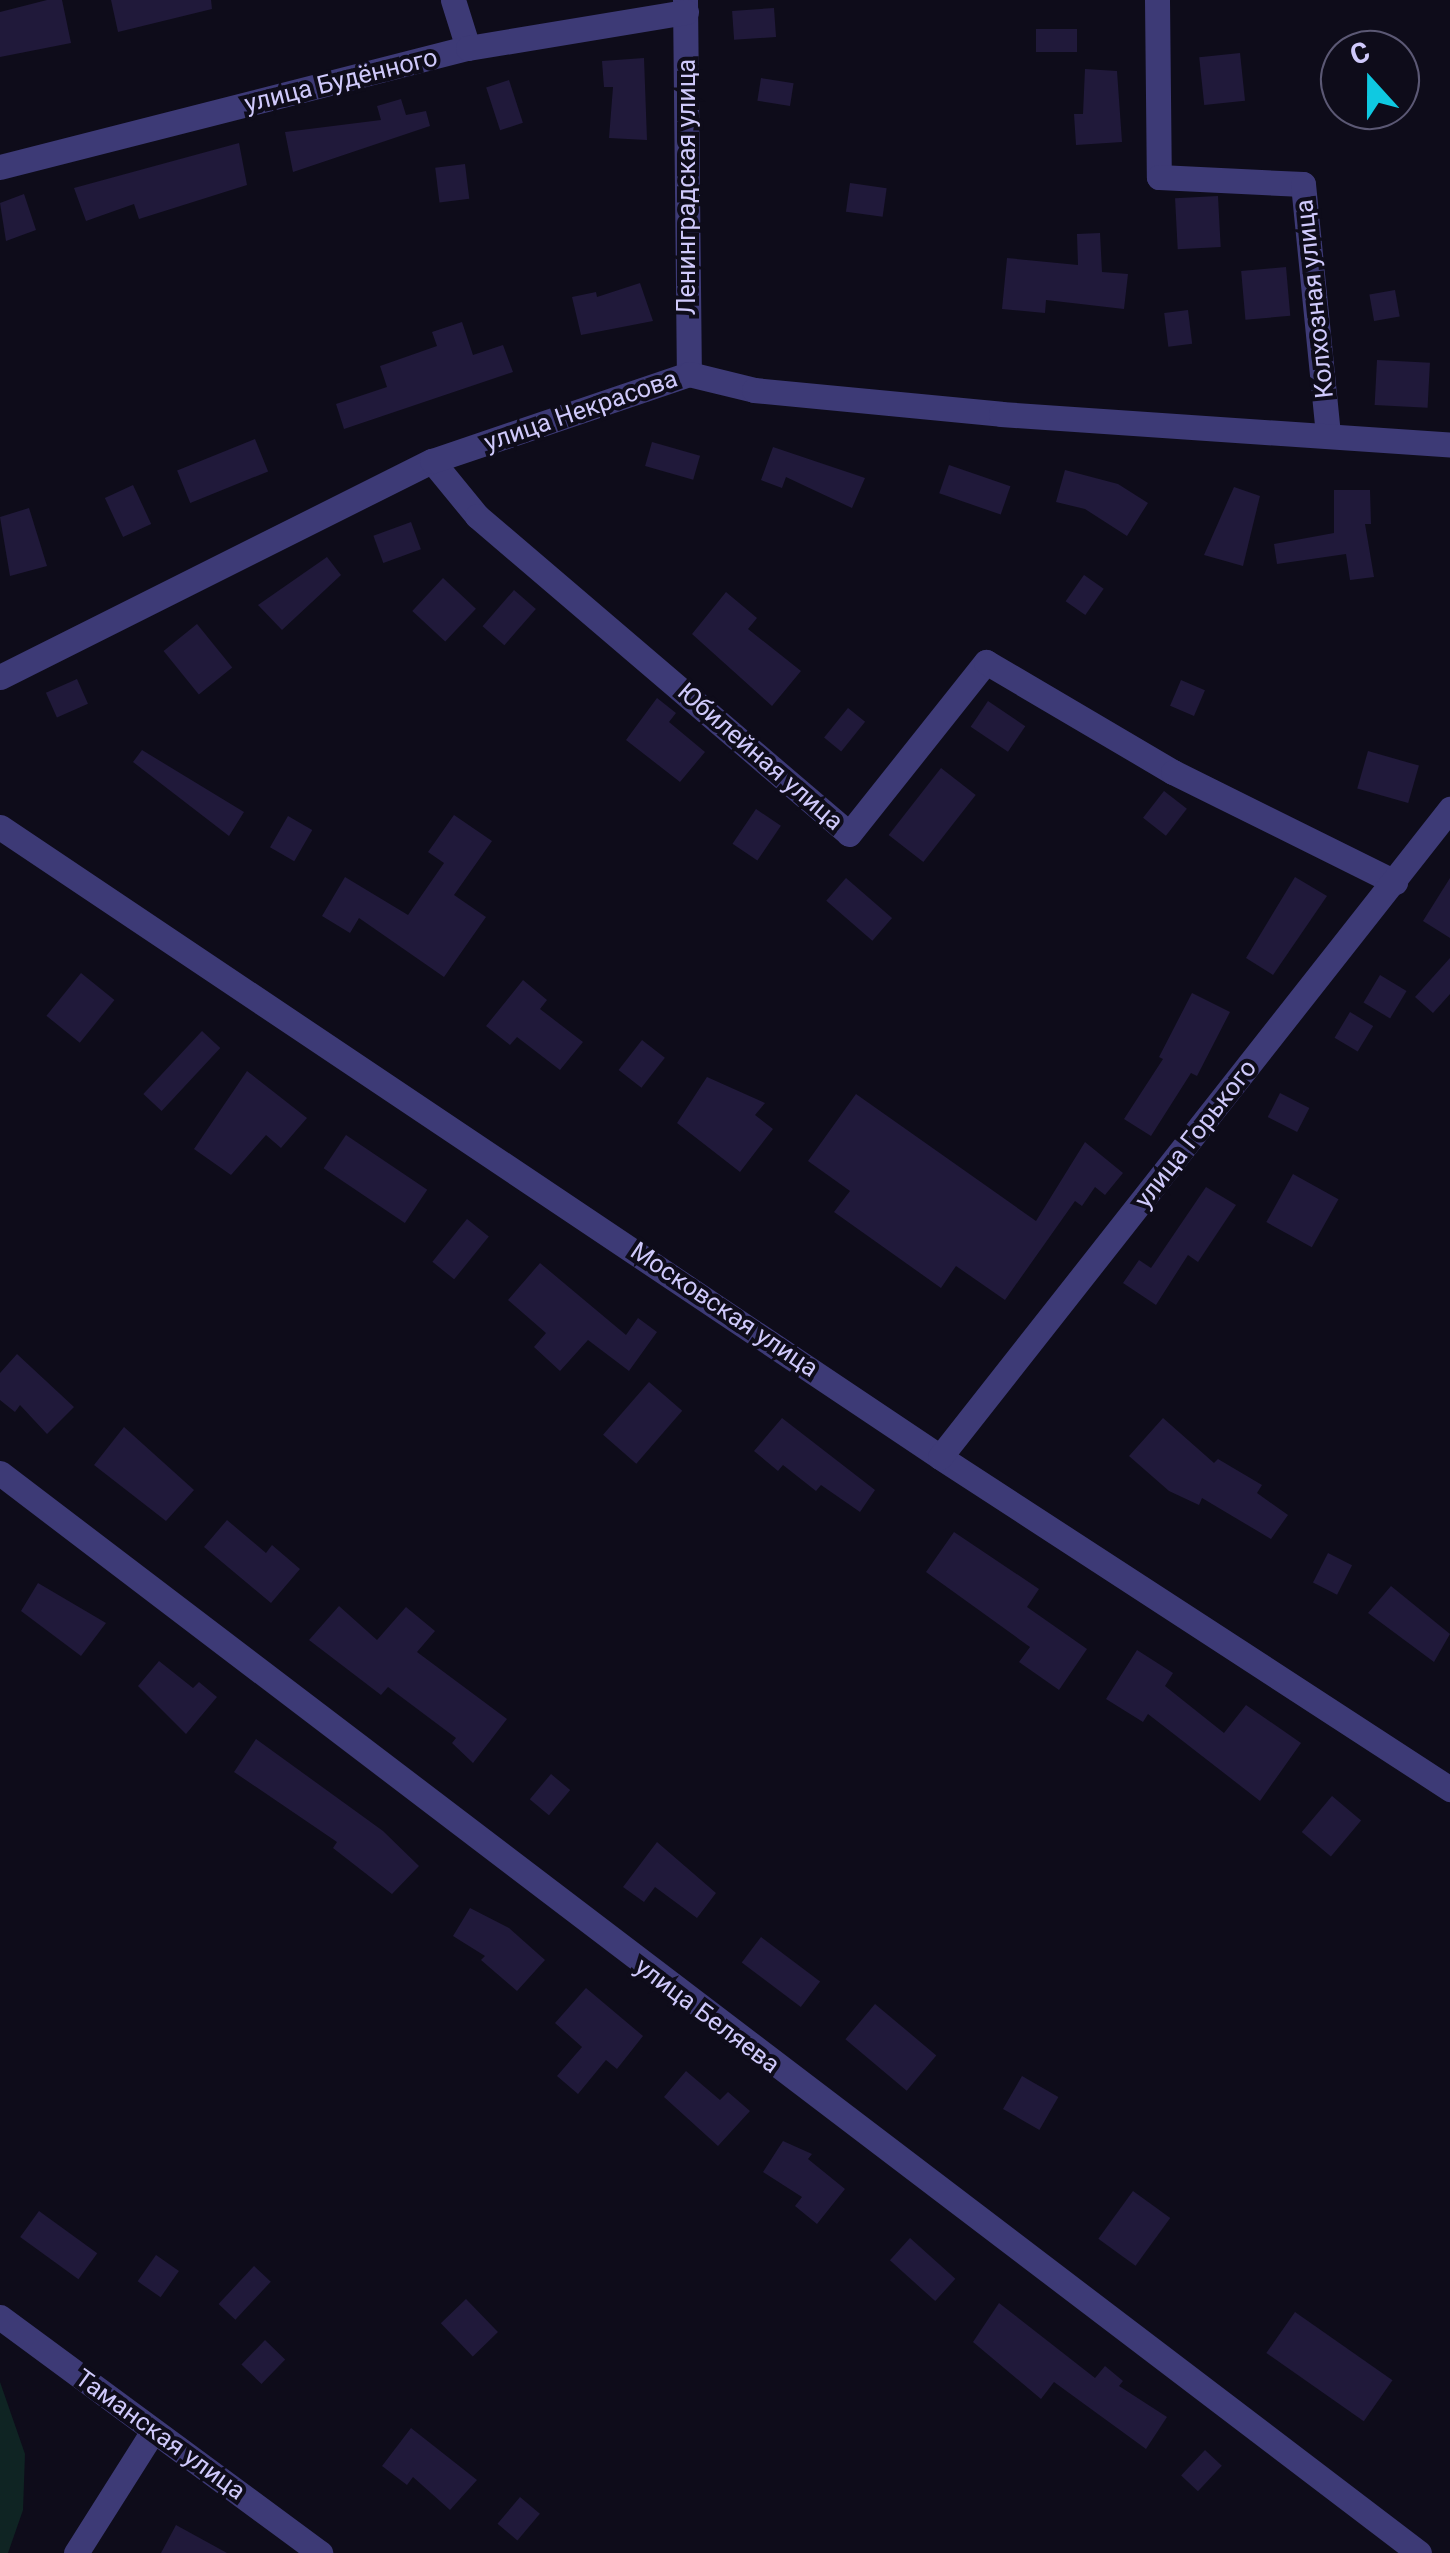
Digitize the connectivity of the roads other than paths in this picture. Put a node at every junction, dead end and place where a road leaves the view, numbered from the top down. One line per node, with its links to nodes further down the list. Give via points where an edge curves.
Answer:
1 (453, 0): 4 (street)
2 (1157, 0): 7 (street, Колхозная улица, via 1159,176 1303,184)
3 (685, 6): 4 (street, улица Будённого); 6 (street, Ленинградская улица)
4 (468, 48): 5 (street, улица Будённого)
5 (0, 167)
6 (689, 374): 7 (street, улица Некрасова, via 754,390); 9 (street, улица Некрасова)
7 (1328, 436): 8 (street, улица Некрасова)
8 (1450, 444)
9 (432, 462): 10 (street, улица Некрасова); 14 (street, Юбилейная улица, via 477,516 849,834 986,662 1174,772)
10 (0, 677)
11 (1450, 809): 13 (street, улица Горького)
12 (0, 827): 15 (street, Московская улица)
13 (1441, 838): 14 (street, улица Горького)
14 (1394, 882): 15 (street, улица Горького)
15 (940, 1457): 17 (street, Московская улица)
16 (0, 1473): 22 (street, улица Беляева)
17 (1450, 1789)
18 (0, 2317): 19 (street, Таманская улица)
19 (153, 2431): 20 (street); 21 (street, Таманская улица)
20 (76, 2553)
21 (320, 2553)
22 (1418, 2553)

